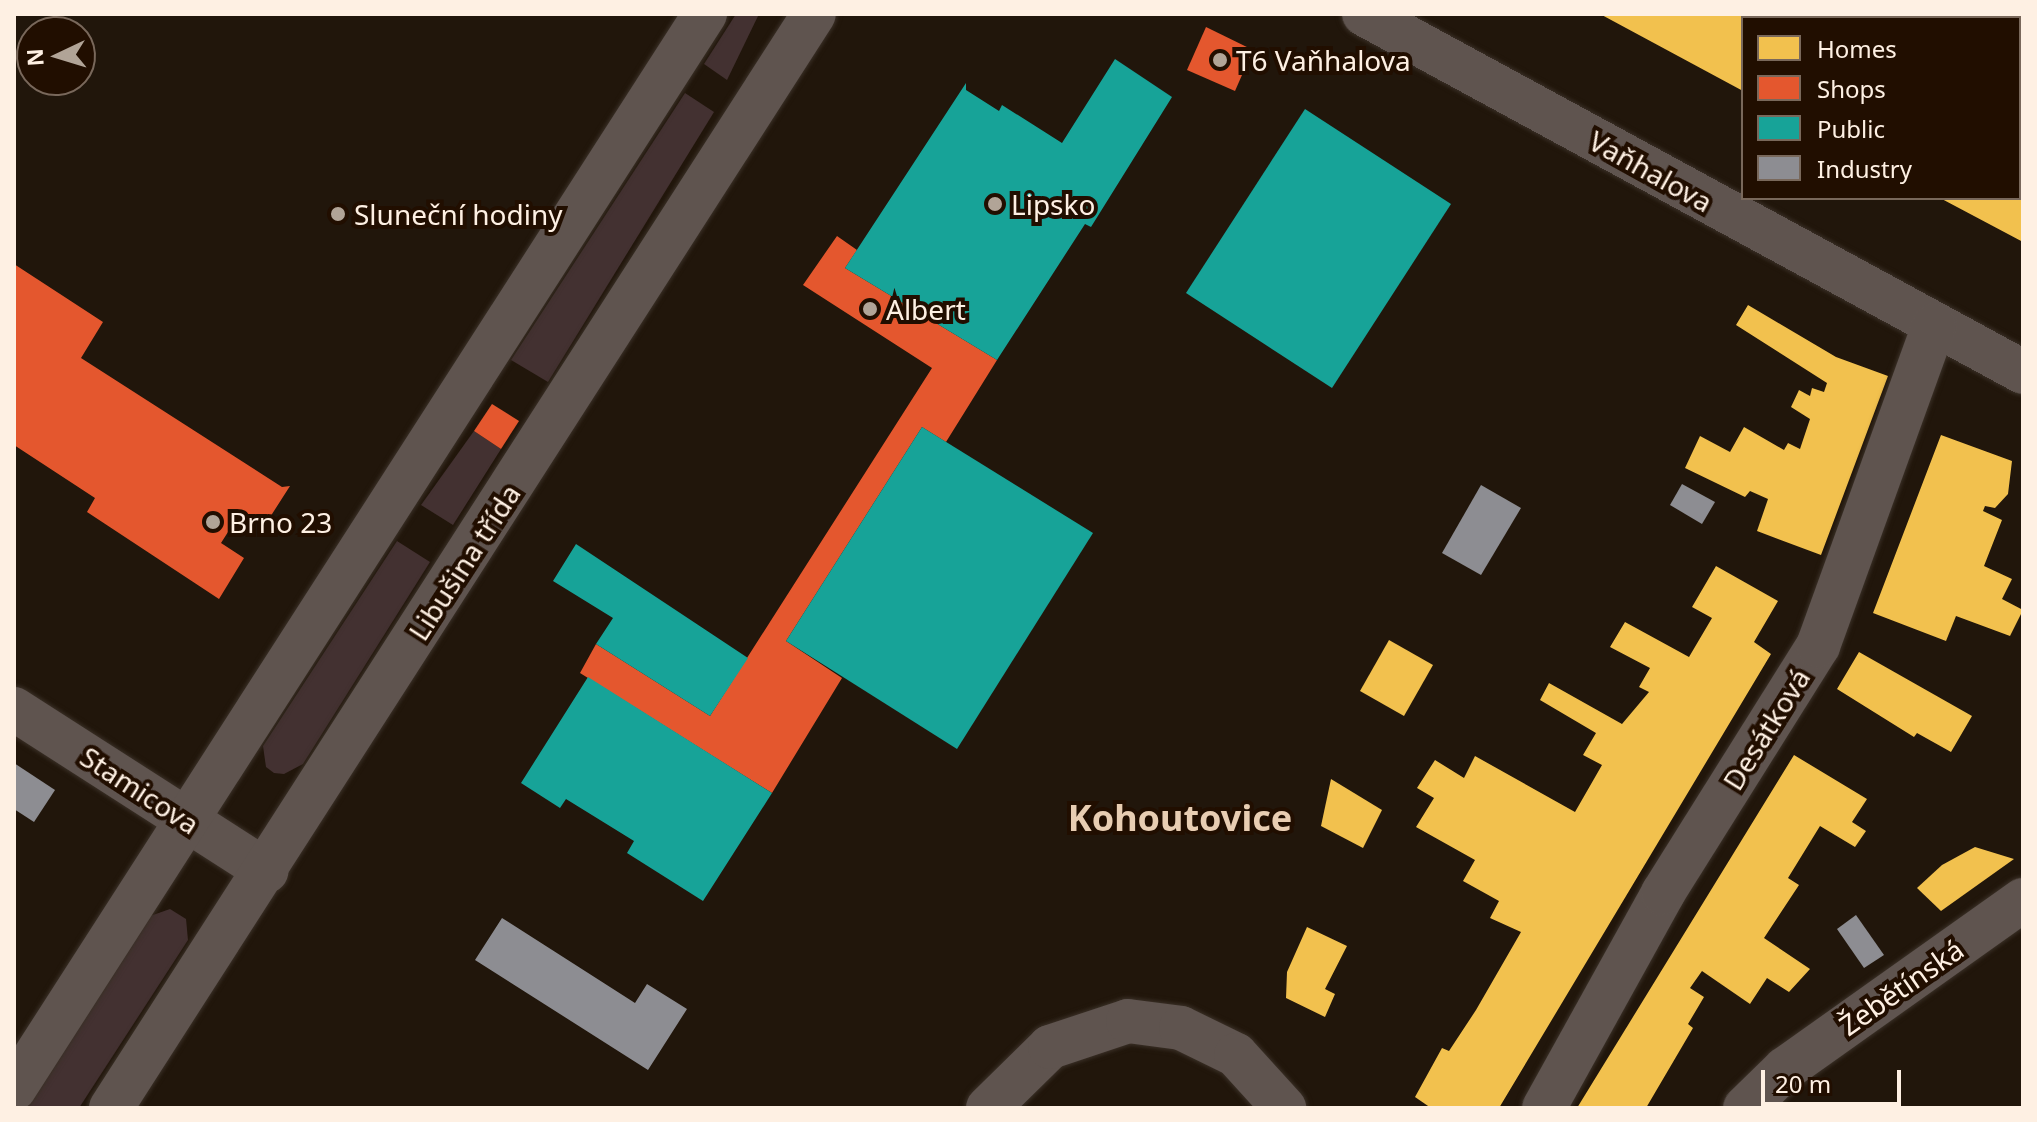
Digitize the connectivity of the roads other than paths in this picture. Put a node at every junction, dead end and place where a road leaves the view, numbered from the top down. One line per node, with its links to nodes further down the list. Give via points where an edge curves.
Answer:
1 (705, 14): 7 (street)
2 (814, 14): 8 (street, Libušina třída)
3 (1364, 14): 4 (street, Vaňhalova)
4 (1934, 325): 5 (street, Vaňhalova); 14 (street, Desátková, via 1818,646 1663,893)
5 (2023, 372)
6 (14, 709): 7 (street, Stamicova)
7 (186, 821): 8 (street, Stamicova); 10 (street)
8 (266, 871): 11 (street, Libušina třída)
9 (2023, 900): 15 (street, Žebětínská, via 1785,1069)
10 (14, 1089)
11 (111, 1108)
12 (988, 1108): 13 (street, via 1050,1047 1128,1021 1181,1028 1236,1055)
13 (1284, 1108)
14 (1544, 1108)
15 (1745, 1108)

